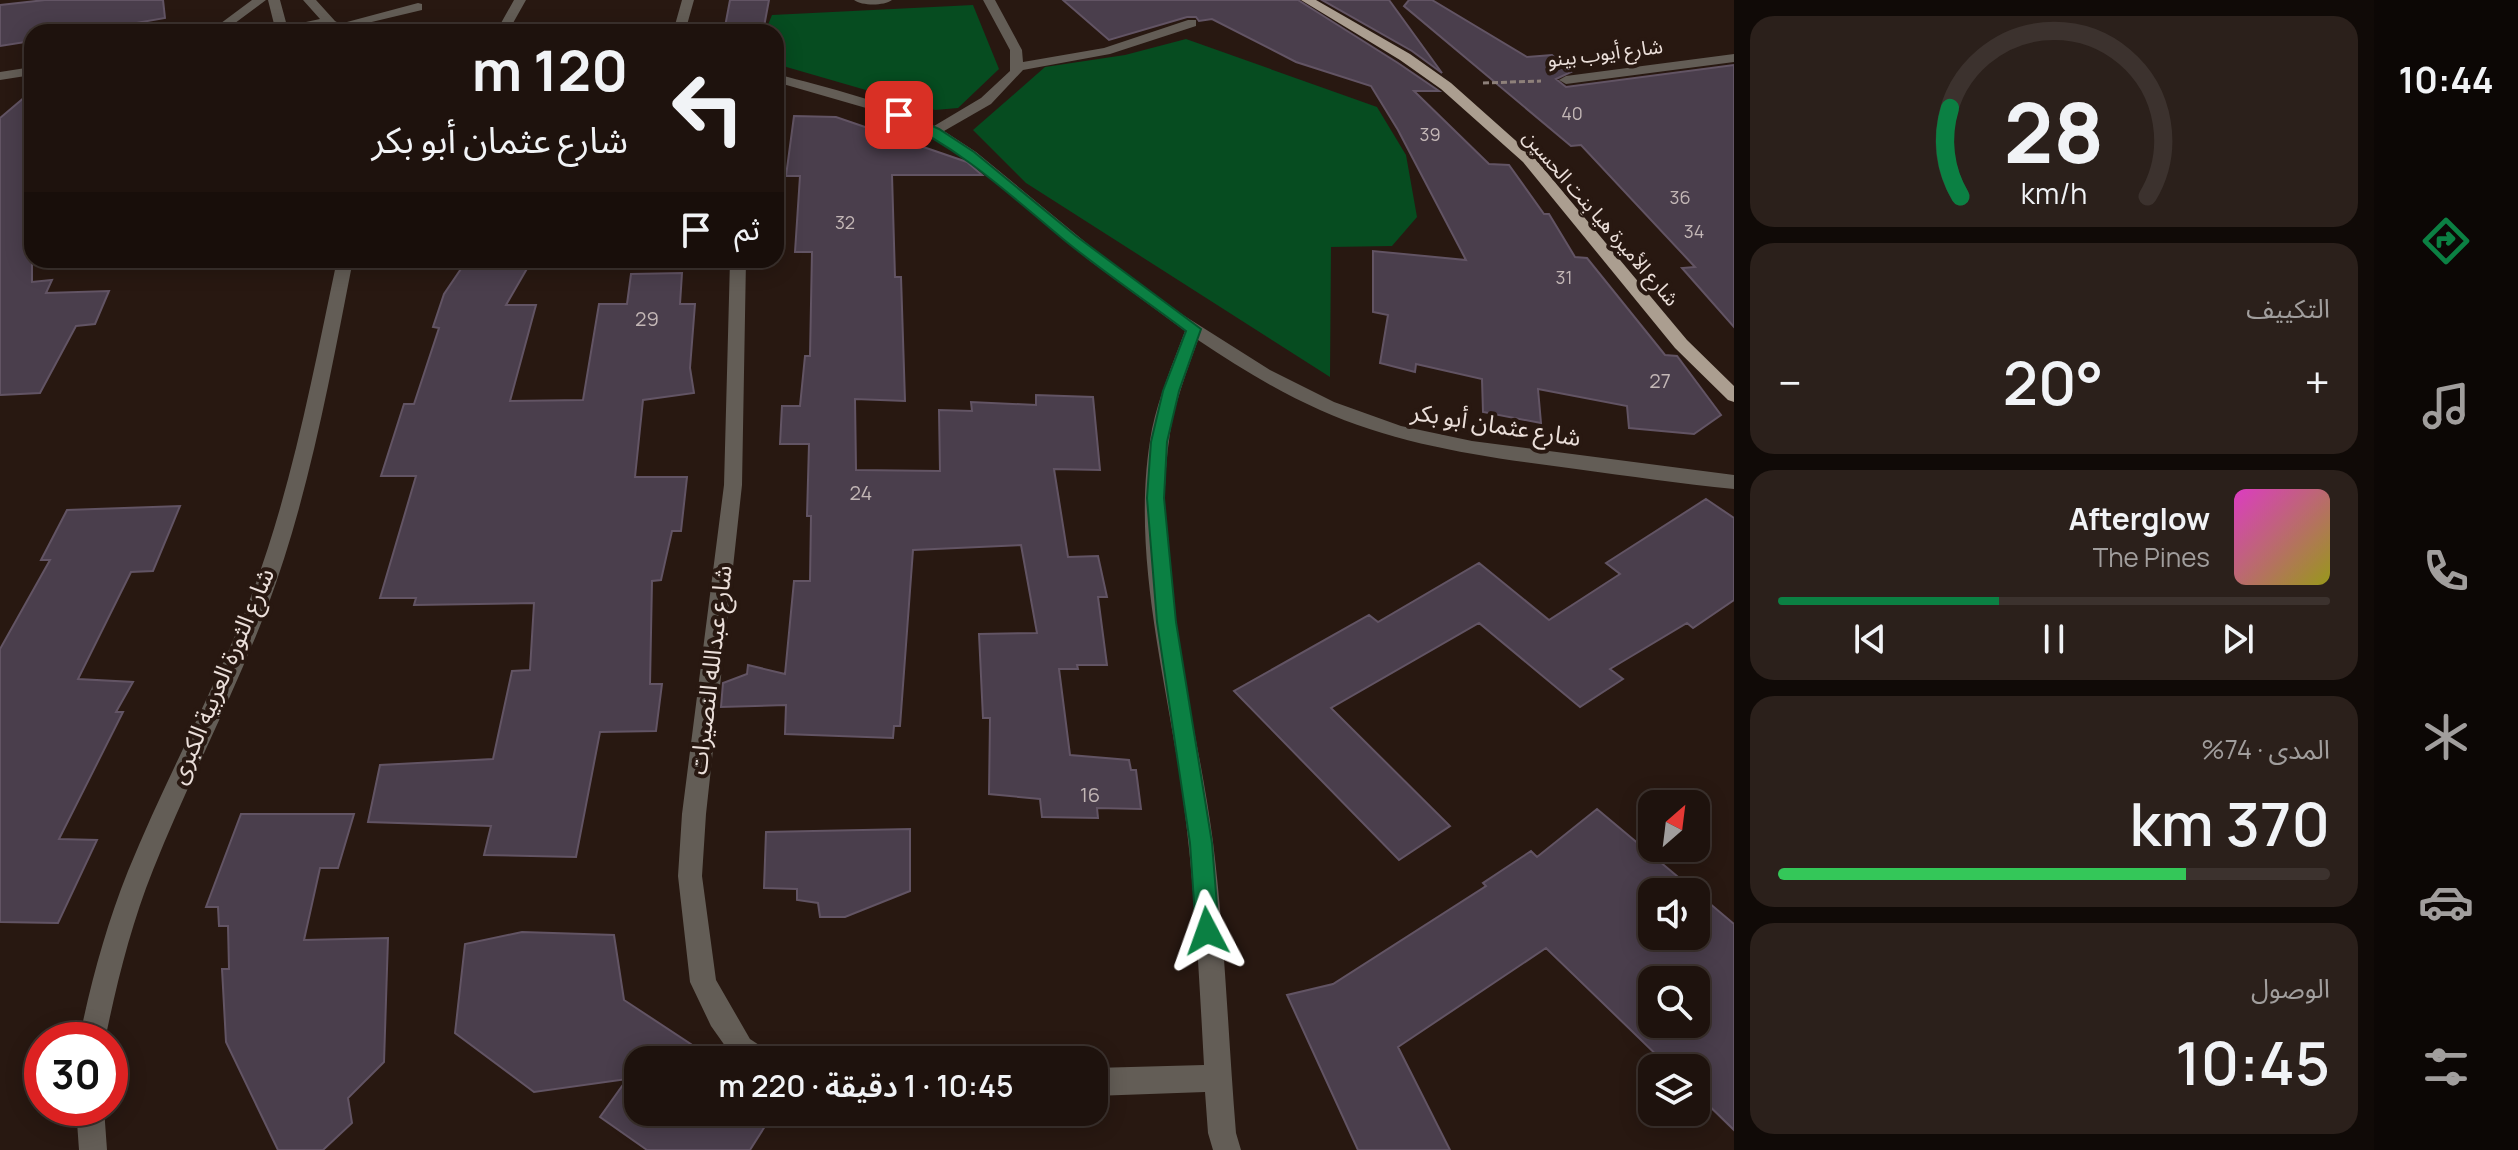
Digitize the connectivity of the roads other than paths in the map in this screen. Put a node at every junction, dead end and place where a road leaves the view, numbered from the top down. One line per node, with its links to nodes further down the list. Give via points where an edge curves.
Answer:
1 (260, 0): 12 (street)
2 (274, 0): 13 (street)
3 (309, 0): 14 (street)
4 (520, 0): 17 (street)
5 (688, 0): 18 (street)
6 (860, 0): 7 (street)
7 (886, 0)
8 (989, 0): 20 (street, via 1016,50)
9 (1307, 0): 29 (main road, شارع الأميرة هيا بنت الحسين, via 1405,57 1507,139 1681,344)
10 (423, 3): 15 (street); 16 (street, via 413,13)
11 (1192, 23): 20 (street, via 1106,51)
12 (226, 24)
13 (280, 24)
14 (336, 24)
15 (350, 24)
16 (381, 24)
17 (506, 24)
18 (681, 24)
19 (1734, 58): 24 (street, شارع أيوب بينو)
20 (1019, 67): 25 (street, via 986,101)
21 (24, 72): 22 (street)
22 (0, 76)
23 (784, 80): 25 (street, شارع عثمان أبو بكر)
24 (1566, 80)
25 (935, 131): 28 (street, شارع عثمان أبو بكر)
26 (343, 268): 31 (street, شارع الثورة العربية الكبرى, via 291,499 256,610 141,863 112,946)
27 (738, 268): 32 (street, شارع عبدالله النصيرات, via 733,485 690,876 703,982)
28 (1194, 329): 30 (street, شارع عثمان أبو بكر, via 1296,392 1398,433 1452,446); 33 (street, via 1159,442 1155,498 1167,622 1201,843)
29 (1734, 396)
30 (1734, 482)
31 (96, 1022)
32 (740, 1046)
33 (1218, 1078): 34 (street); 37 (street)
34 (1108, 1082)
35 (91, 1126): 36 (street)
36 (93, 1150)
37 (1227, 1150)

